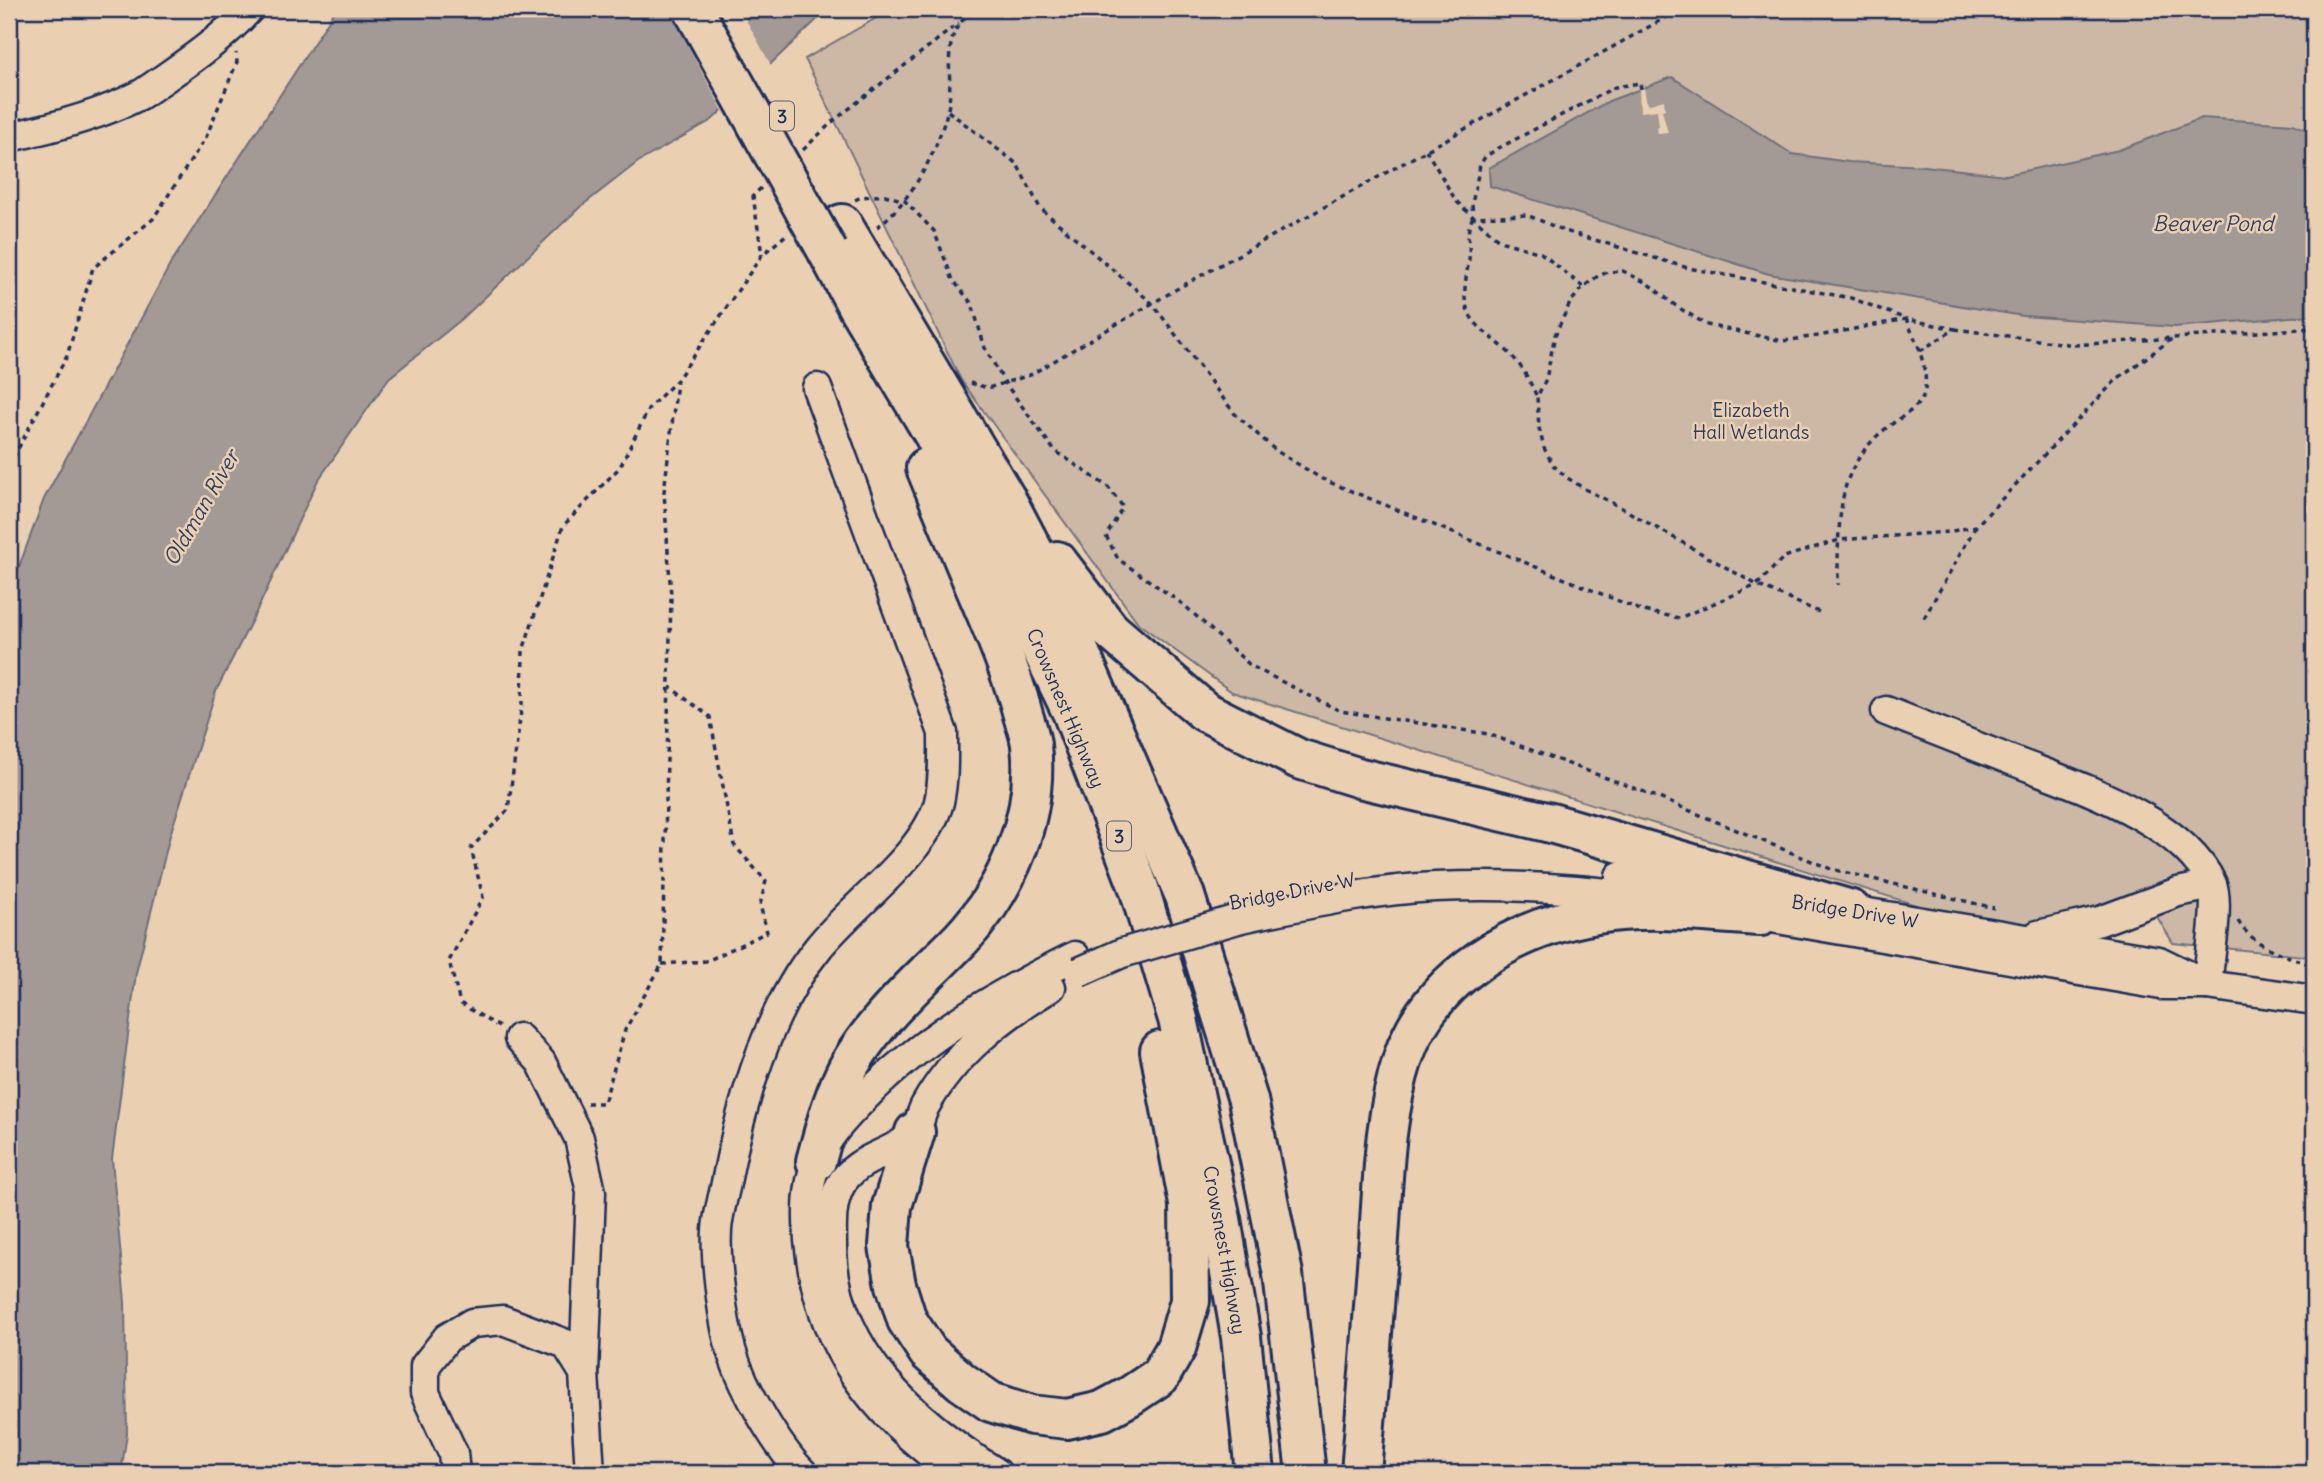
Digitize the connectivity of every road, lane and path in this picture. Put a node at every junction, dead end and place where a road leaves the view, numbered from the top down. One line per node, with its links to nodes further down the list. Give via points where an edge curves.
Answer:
1 (693, 9): 15 (highway, Crowsnest Highway, bridge)
2 (723, 9): 15 (highway, 3)
3 (977, 9): 6 (path)
4 (1681, 9): 11 (path)
5 (242, 16): 9 (street, via 192,59 138,96); 31 (path, via 237,62 206,137 153,219 93,268 67,356)
6 (960, 23): 8 (path, via 951,48); 10 (path, via 832,122)
7 (1641, 89): 14 (path, via 1640,82 1615,87 1485,157 1472,204)
8 (947, 111): 13 (path); 19 (path, via 1017,164 1040,208)
9 (9, 137)
10 (803, 150)
11 (1426, 150): 14 (path, via 1456,201); 19 (path)
12 (763, 186): 17 (path, via 753,195)
13 (905, 201): 15 (path); 15 (path, via 885,195 861,197); 28 (path, via 934,232 953,280 972,304 985,348)
14 (1473, 217): 18 (path, via 1500,242 1541,253); 21 (path, via 1527,215 1688,268 1851,298); 30 (path, via 1466,229 1470,251 1467,309 1513,357)
15 (849, 227): 20 (highway, Crowsnest Highway / 3); 42 (highway, via 1070,581 1110,630 1203,711 1299,759 1360,778 1550,822); 63 (highway, Crowsnest Highway / 3, via 1048,579 1185,896 1248,1100 1283,1274)
16 (793, 231): 17 (path)
17 (762, 256): 26 (path)
18 (1583, 287): 21 (path, via 1608,272 1623,271 1707,325 1783,341); 30 (path, via 1555,335 1546,379)
19 (1152, 303): 28 (path, via 1030,375); 35 (path, via 1234,413 1275,450 1322,479 1643,611 1679,618)
20 (858, 308): 38 (highway, Crowsnest Highway / 3, via 934,435); 55 (highway, via 1004,656 1031,744 1032,790 1007,873 964,936 869,1038 845,1074)
21 (1906, 319): 23 (path); 25 (path)
22 (2314, 328): 24 (path)
23 (1955, 329): 24 (path, via 2075,345); 25 (path)
24 (2173, 338): 32 (path, via 2117,379)
25 (1920, 351): 33 (path, via 1926,386 1923,396 1869,444 1851,470)
26 (677, 380): 39 (path, via 664,492); 52 (path, via 649,408 620,467 563,526 523,651 522,703 508,810 471,848 483,897 449,961 460,1003)
27 (961, 380): 28 (path, via 988,388)
28 (1005, 383): 44 (path, via 1054,450 1108,487 1123,507 1106,536 1118,559 1184,605 1251,666 1340,711 1488,734 1647,793 1830,869)
29 (817, 388): 59 (street, via 943,733 944,772 938,804 923,836 818,948 789,993 767,1039 731,1158 717,1229 720,1292 733,1355 786,1456)
30 (1536, 397): 35 (path, via 1544,448 1566,477)
31 (9, 466)
32 (1976, 526): 33 (path); 37 (path)
33 (1839, 540): 34 (path); 35 (path, via 1784,557)
34 (1838, 585)
35 (1757, 586): 36 (path)
36 (1819, 612)
37 (1924, 618)
38 (1045, 656): 54 (highway, via 1130,912 1189,1204 1190,1301 1176,1348 1160,1376 1102,1411 1067,1419 1032,1415 991,1402 929,1352 907,1320 889,1246 892,1206); 62 (highway, Crowsnest Highway / 3, via 1072,712 1139,888 1178,1019 1221,1219 1241,1338)
39 (670, 687): 47 (path); 47 (path, via 710,717 734,845 766,881 760,905 767,932 707,961)
40 (1886, 711): 41 (street, via 2106,797 2185,847)
41 (2213, 894): 46 (street, via 2178,892 2100,921); 49 (path, via 2229,904 2246,934); 50 (street)
42 (1851, 909): 43 (street, Bridge Drive W, via 1654,880 1471,869 1353,878); 46 (street, Bridge Drive W)
43 (1238, 910): 45 (street, Bridge Drive W, via 1435,887 1545,887); 48 (street, Bridge Drive W, via 1160,921 1111,939)
44 (1998, 910)
45 (1761, 916): 50 (street, Bridge Drive W, via 2161,985); 64 (highway, via 1649,909 1598,913 1555,923 1517,937 1485,957 1448,986 1422,1018 1403,1058 1383,1167)
46 (2022, 938): 50 (street, Bridge Drive W, via 2159,961)
47 (662, 964): 53 (path, via 625,1030 604,1103)
48 (1077, 964): 54 (street, Bridge Drive W, via 978,1038 925,1106); 55 (street, Bridge Drive W, via 974,1010 923,1045 852,1110)
49 (2314, 966)
50 (2207, 985): 51 (street, Bridge Drive W)
51 (2314, 1000)
52 (519, 1038): 53 (street, via 541,1062)
53 (561, 1102): 56 (street, via 579,1138 591,1192)
54 (915, 1132): 61 (street, via 858,1165 841,1184 831,1210 832,1265 846,1316 865,1354 893,1391 923,1421)
55 (816, 1161): 60 (street, Bridge Drive W, via 807,1221 811,1262 835,1341 849,1369 877,1404)
56 (584, 1373): 57 (street, via 566,1344 503,1320 472,1323 447,1338 425,1366 425,1393 453,1453); 58 (street)
57 (454, 1473)
58 (590, 1473)
59 (803, 1473)
60 (956, 1473)
61 (997, 1473)
62 (1255, 1473)
63 (1306, 1473)
64 (1361, 1473)

